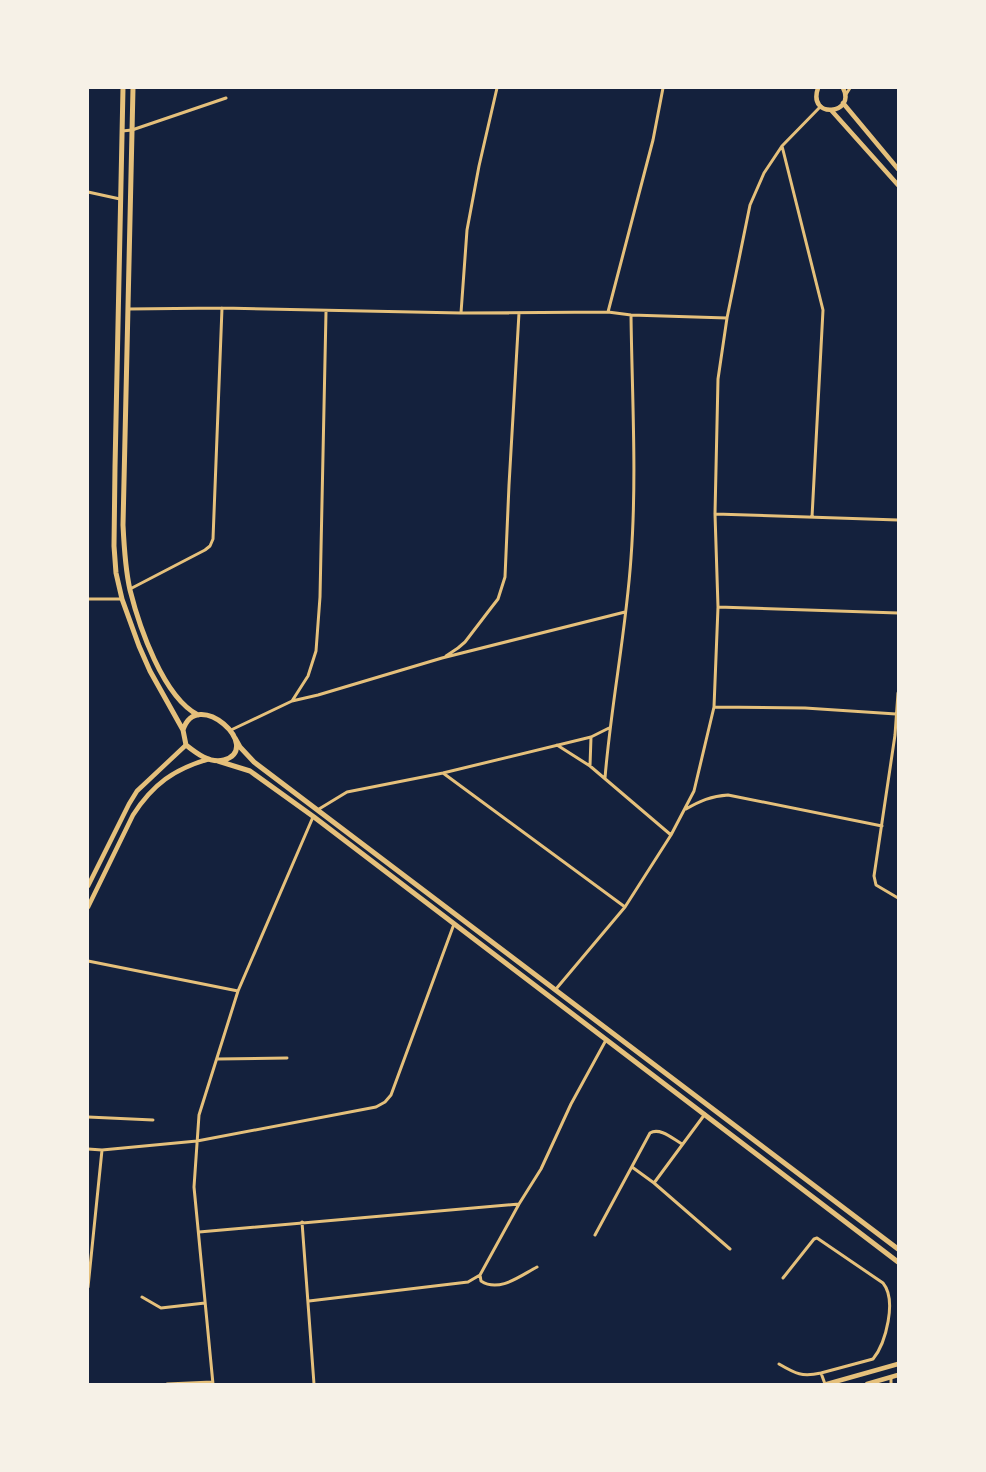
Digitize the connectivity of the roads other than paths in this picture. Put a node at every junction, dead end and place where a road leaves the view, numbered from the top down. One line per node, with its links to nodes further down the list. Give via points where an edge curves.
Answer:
1 (123, 88): 15 (main road)
2 (133, 88): 16 (main road)
3 (497, 88): 26 (street, via 467,230)
4 (663, 88): 25 (street, via 653,140)
5 (812, 88): 9 (main road)
6 (818, 88): 9 (main road)
7 (843, 88): 10 (main road)
8 (850, 88): 10 (street)
9 (816, 94): 13 (main road)
10 (845, 97): 12 (main road)
11 (226, 98): 16 (street)
12 (843, 103): 14 (main road); 18 (main road)
13 (821, 106): 14 (main road); 17 (street)
14 (831, 110): 19 (main road)
15 (122, 130): 16 (street); 21 (main road)
16 (132, 130): 23 (main road)
17 (782, 146): 29 (street, via 764,173 750,205); 31 (street, via 823,310)
18 (898, 169)
19 (898, 185)
20 (88, 192): 21 (street)
21 (120, 199): 35 (main road, via 114,546)
22 (222, 308): 23 (street); 24 (street); 33 (street, via 213,540 205,550)
23 (128, 309): 33 (main road, via 123,525)
24 (326, 312): 26 (street); 41 (street, via 316,651 308,676)
25 (608, 312): 27 (street); 28 (street)
26 (461, 313): 27 (street)
27 (519, 313): 39 (street, via 505,577 498,599 472,633 458,648)
28 (631, 314): 29 (street); 37 (street, via 634,510)
29 (728, 318): 30 (street, via 718,379)
30 (715, 514): 31 (street); 36 (street)
31 (812, 517): 32 (street)
32 (898, 520)
33 (130, 589): 43 (main road, via 139,621 161,672 180,702)
34 (88, 599): 35 (street)
35 (122, 599): 46 (main road, via 150,671)
36 (718, 607): 38 (street); 42 (street)
37 (625, 612): 39 (street); 45 (street)
38 (898, 613)
39 (442, 658): 41 (street)
40 (898, 693): 44 (street)
41 (292, 701): 47 (street)
42 (714, 707): 44 (street); 59 (street, via 694,791)
43 (198, 714): 46 (main road, via 189,719); 47 (main road, via 218,720)
44 (896, 714): 48 (street)
45 (609, 728): 50 (street); 57 (street)
46 (183, 730): 51 (main road)
47 (231, 730): 49 (main road)
48 (897, 735): 61 (street)
49 (235, 738): 54 (main road, via 234,752); 58 (main road, via 254,762)
50 (591, 738): 52 (street); 55 (street)
51 (186, 745): 53 (main road); 63 (main road, via 137,791)
52 (557, 745): 55 (street); 56 (street)
53 (209, 759): 54 (main road); 65 (main road, via 182,768 150,791 133,815)
54 (218, 761): 60 (main road, via 250,771)
55 (590, 766): 57 (street)
56 (443, 773): 58 (street, via 347,792); 66 (street)
57 (605, 778): 62 (street)
58 (319, 809): 69 (main road)
59 (685, 810): 61 (street, via 701,800 728,795); 62 (street)
60 (314, 817): 67 (main road); 70 (street)
61 (882, 826): 64 (street, via 874,876 876,885)
62 (671, 835): 66 (street)
63 (88, 886)
64 (898, 898)
65 (88, 907)
66 (625, 907): 69 (street)
67 (455, 924): 71 (main road); 77 (street, via 391,1095 385,1102 376,1107)
68 (88, 961): 70 (street)
69 (556, 989): 88 (main road)
70 (238, 991): 73 (street)
71 (606, 1039): 74 (main road); 83 (street, via 541,1169)
72 (287, 1058): 73 (street)
73 (217, 1059): 77 (street, via 199,1114)
74 (705, 1114): 78 (street); 89 (main road)
75 (88, 1117): 76 (street)
76 (153, 1120)
77 (197, 1141): 80 (street); 85 (street, via 194,1188)
78 (682, 1144): 81 (street, via 654,1130); 82 (street)
79 (88, 1149): 80 (street)
80 (102, 1150): 93 (street)
81 (632, 1167): 82 (street); 86 (street)
82 (654, 1183): 87 (street)
83 (519, 1204): 84 (street); 91 (street)
84 (302, 1222): 85 (street); 95 (street)
85 (199, 1232): 96 (street)
86 (595, 1234)
87 (730, 1249)
88 (898, 1249)
89 (898, 1262)
90 (537, 1268): 91 (street, via 503,1285 486,1284)
91 (480, 1275): 95 (street, via 468,1282)
92 (783, 1278): 99 (street, via 817,1238 888,1289 889,1314 882,1345 873,1359)
93 (88, 1287)
94 (142, 1297): 96 (street, via 161,1308)
95 (309, 1301): 104 (street)
96 (205, 1303): 102 (street)
97 (779, 1364): 99 (street, via 794,1374)
98 (898, 1364): 105 (main road)
99 (821, 1373): 105 (street)
100 (898, 1375): 101 (main road)
101 (891, 1377): 106 (main road); 107 (street)
102 (212, 1383): 103 (street)
103 (167, 1384)
104 (314, 1384)
105 (826, 1384)
106 (867, 1384)
107 (892, 1384)

